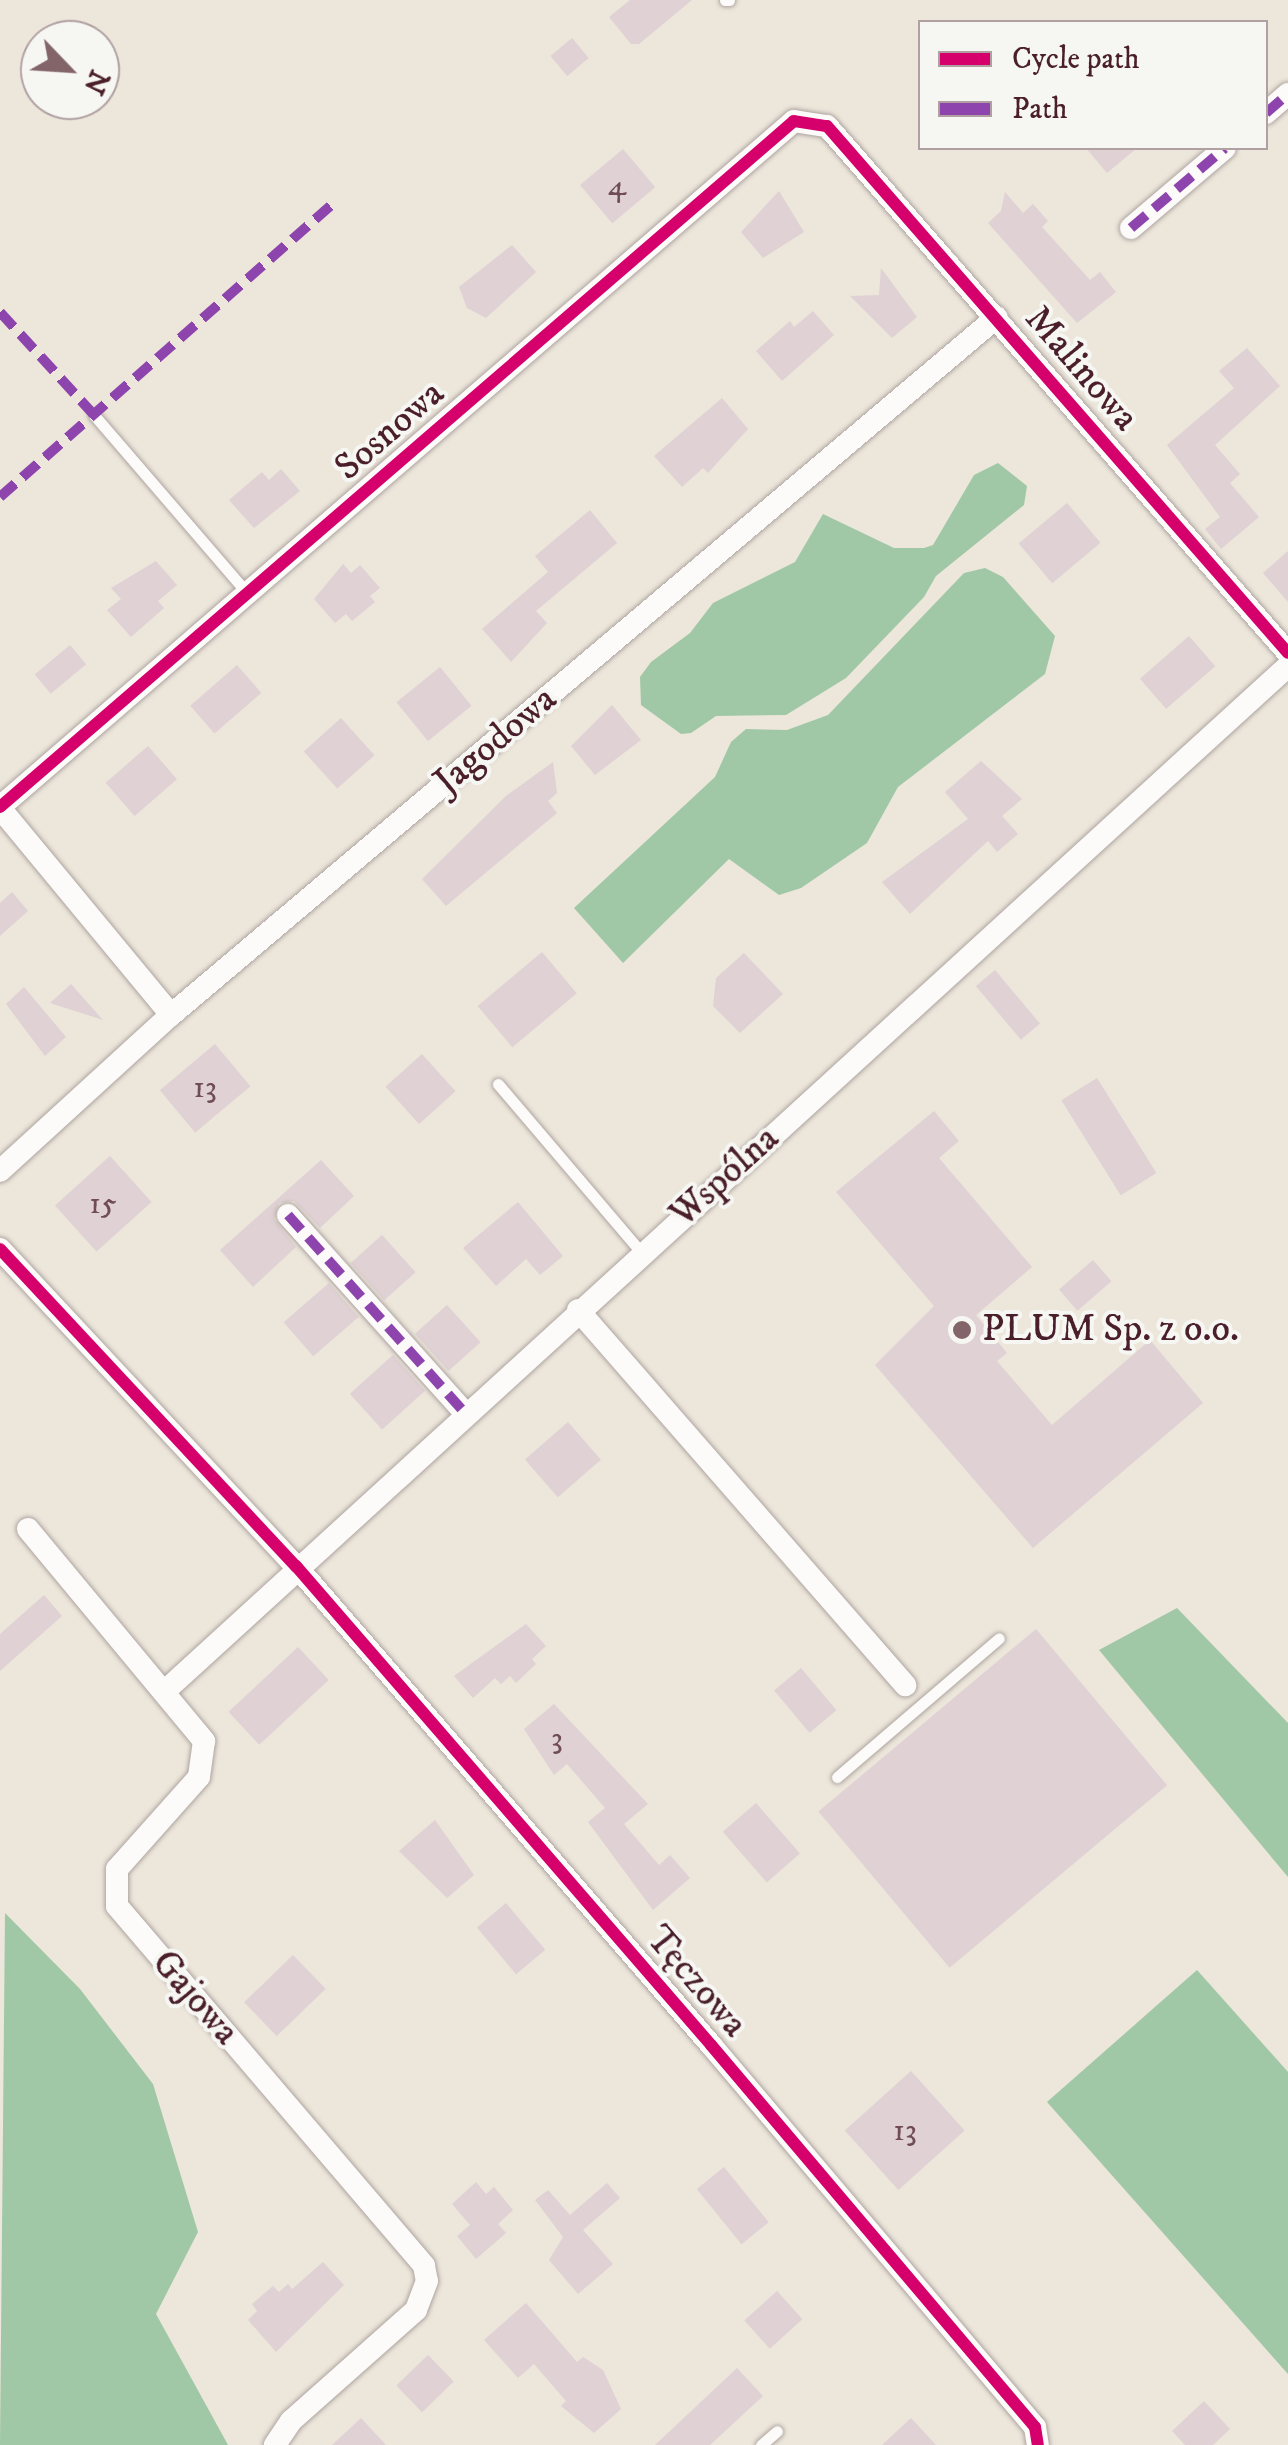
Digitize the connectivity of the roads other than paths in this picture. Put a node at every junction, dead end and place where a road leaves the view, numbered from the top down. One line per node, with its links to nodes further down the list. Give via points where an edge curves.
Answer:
1 (1288, 94): 2 (street)
2 (1268, 112)
3 (826, 126): 6 (street, Malinowa); 8 (street, Sosnowa, via 794,121)
4 (1224, 150): 5 (street)
5 (1132, 228)
6 (997, 317): 9 (street, Malinowa); 12 (street, Jagodowa)
7 (94, 416): 8 (lane)
8 (248, 594): 11 (street, Sosnowa)
9 (1288, 654)
10 (1288, 666): 17 (street, Wspólna)
11 (0, 807): 12 (street)
12 (171, 1014): 14 (street, Jagodowa)
13 (498, 1084): 17 (lane)
14 (0, 1171)
15 (288, 1215): 19 (street)
16 (0, 1249): 21 (street, Tęczowa)
17 (641, 1252): 18 (street, Wspólna)
18 (578, 1310): 19 (street, Wspólna); 23 (street)
19 (465, 1413): 21 (street, Wspólna)
20 (28, 1528): 24 (street, Gajowa)
21 (296, 1566): 24 (street, Wspólna); 30 (street, Tęczowa, via 1035,2427)
22 (999, 1638): 25 (lane)
23 (905, 1686): 25 (lane)
24 (166, 1691): 28 (street, Gajowa, via 198,1730 204,1766 118,1869 117,1906 424,2266 416,2310 290,2420)
25 (922, 1705): 26 (lane)
26 (837, 1777)
27 (777, 2431): 29 (lane)
28 (276, 2445)
29 (761, 2445)
30 (1038, 2445)

